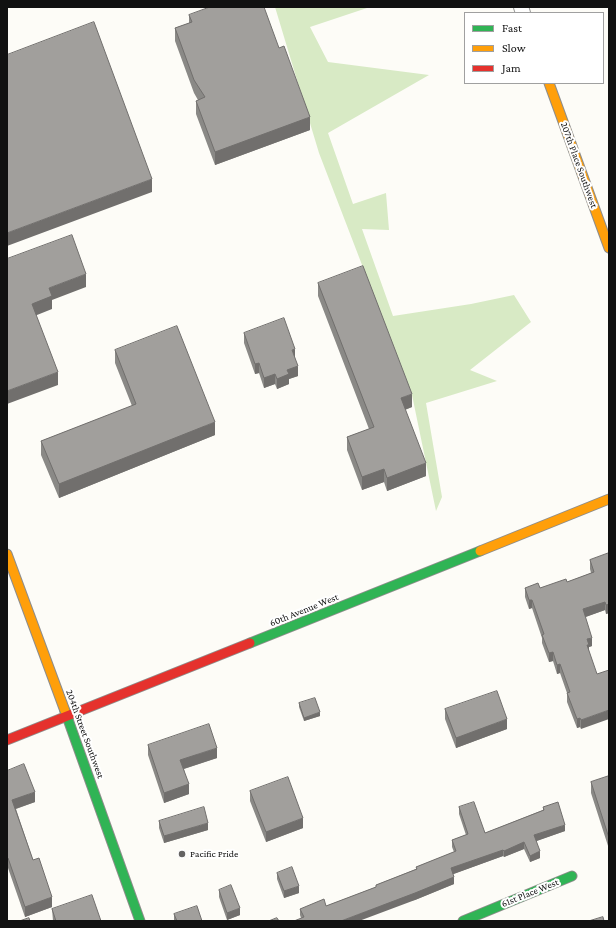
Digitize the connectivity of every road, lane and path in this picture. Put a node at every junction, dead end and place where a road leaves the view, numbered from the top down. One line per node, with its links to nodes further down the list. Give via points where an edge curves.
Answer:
1 (548, 84): 2 (street, 207th Place Southwest)
2 (609, 248)
3 (609, 499): 5 (street, 60th Avenue West)
4 (7, 554): 5 (street, 204th Street Southwest)
5 (67, 717): 6 (street, 60th Avenue West); 9 (street, 204th Street Southwest)
6 (7, 740)
7 (572, 876): 8 (street, 61st Place West)
8 (490, 916): 10 (street, 61st Place West)
9 (140, 921)
10 (462, 921)

